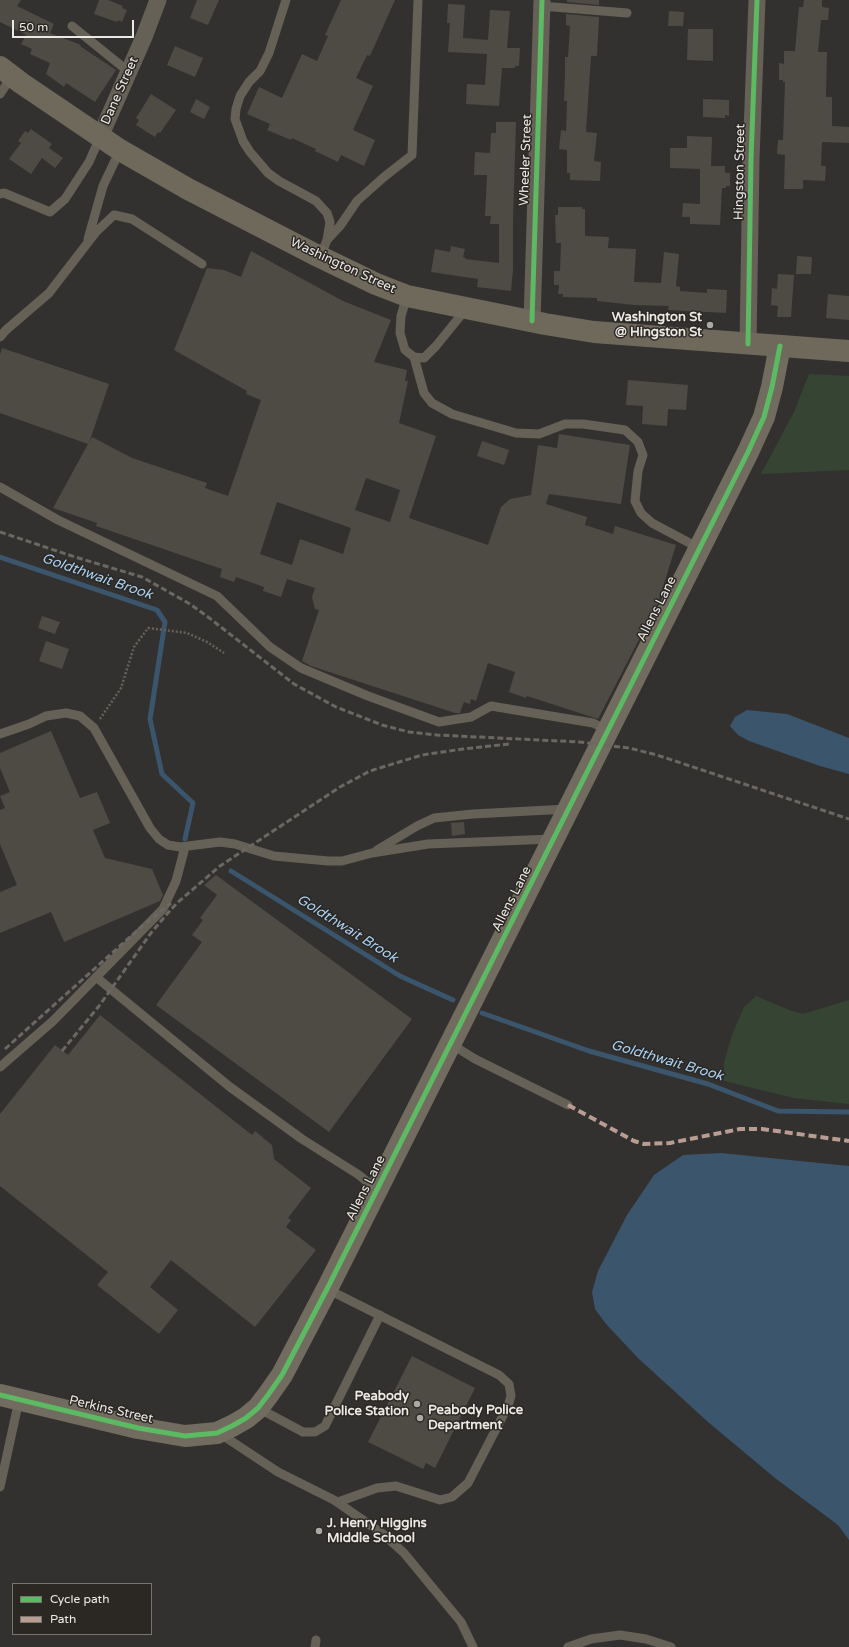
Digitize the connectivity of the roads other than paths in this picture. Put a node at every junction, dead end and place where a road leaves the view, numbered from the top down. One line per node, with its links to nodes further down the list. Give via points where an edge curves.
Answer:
1 (158, 0): 9 (street, Dane Street)
2 (286, 0): 15 (lane, via 269,54 260,71 240,96 235,119 243,141 268,173 316,201 328,213 330,222)
3 (418, 0): 15 (lane, via 412,155 356,201)
4 (757, 0): 21 (street, Hingston Street)
5 (542, 3): 6 (lane); 19 (street, Wheeler Street)
6 (627, 13)
7 (72, 26): 9 (lane)
8 (6, 72): 10 (lane); 11 (main road, Washington Street)
9 (129, 72): 11 (street, Dane Street)
10 (0, 94)
11 (100, 137): 12 (main road, Washington Street); 13 (lane, via 89,162 65,199 50,212 4,193)
12 (120, 150): 14 (lane, via 103,186); 15 (main road, Washington Street, via 188,189)
13 (0, 194)
14 (86, 244): 16 (lane, via 114,215 132,219); 20 (lane, via 48,293)
15 (323, 249): 17 (main road, Washington Street, via 376,284)
16 (202, 264)
17 (407, 296): 18 (main road, Washington Street); 24 (lane, via 401,316 400,333 404,350)
18 (467, 308): 19 (main road, Washington Street); 24 (lane, via 424,358)
19 (532, 321): 21 (main road, Washington Street, via 594,332)
20 (0, 338)
21 (748, 344): 22 (main road, Washington Street)
22 (780, 346): 23 (main road, Washington Street); 26 (street, Allens Lane, via 764,417)
23 (849, 350)
24 (414, 357): 26 (lane, via 424,393 432,402 452,414 516,433 539,434 565,424 625,430 638,442 643,455 638,471 635,501 641,513 652,523)
25 (0, 487): 27 (lane, via 58,520 217,596 270,647 300,668 368,696 439,722 470,717 490,706 593,723)
26 (700, 548): 27 (street, Allens Lane)
27 (609, 731): 29 (street, Allens Lane)
28 (0, 734): 31 (lane, via 46,716 66,712 80,716 94,728 150,828 168,845)
29 (569, 809): 30 (street, Allens Lane); 32 (lane, via 434,818)
30 (554, 839): 32 (lane, via 428,844); 34 (street, Allens Lane)
31 (185, 847): 32 (lane, via 220,842 274,856 328,861 342,861); 33 (lane, via 176,881 163,909)
32 (372, 853)
33 (96, 977): 35 (lane, via 53,1021); 37 (lane, via 230,1087)
34 (451, 1044): 36 (lane, via 475,1059); 37 (street, Allens Lane)
35 (0, 1067)
36 (568, 1105)
37 (377, 1190): 38 (street, Allens Lane)
38 (327, 1289): 39 (lane); 41 (street, Allens Lane, via 282,1376)
39 (380, 1315): 41 (lane, via 325,1426 315,1432 303,1432); 44 (lane, via 499,1375 509,1384 511,1396 468,1483 452,1498 440,1500 396,1486 377,1488)
40 (10, 1398): 42 (street, Perkins Street, via 168,1434 185,1436); 43 (lane)
41 (258, 1408): 42 (street, Allens Lane, via 246,1418)
42 (218, 1432): 44 (lane, via 278,1472)
43 (0, 1487)
44 (338, 1502): 45 (lane, via 383,1534 404,1553 461,1622)
45 (473, 1647)
46 (568, 1647): 47 (lane, via 591,1639 620,1635)
47 (672, 1647)

